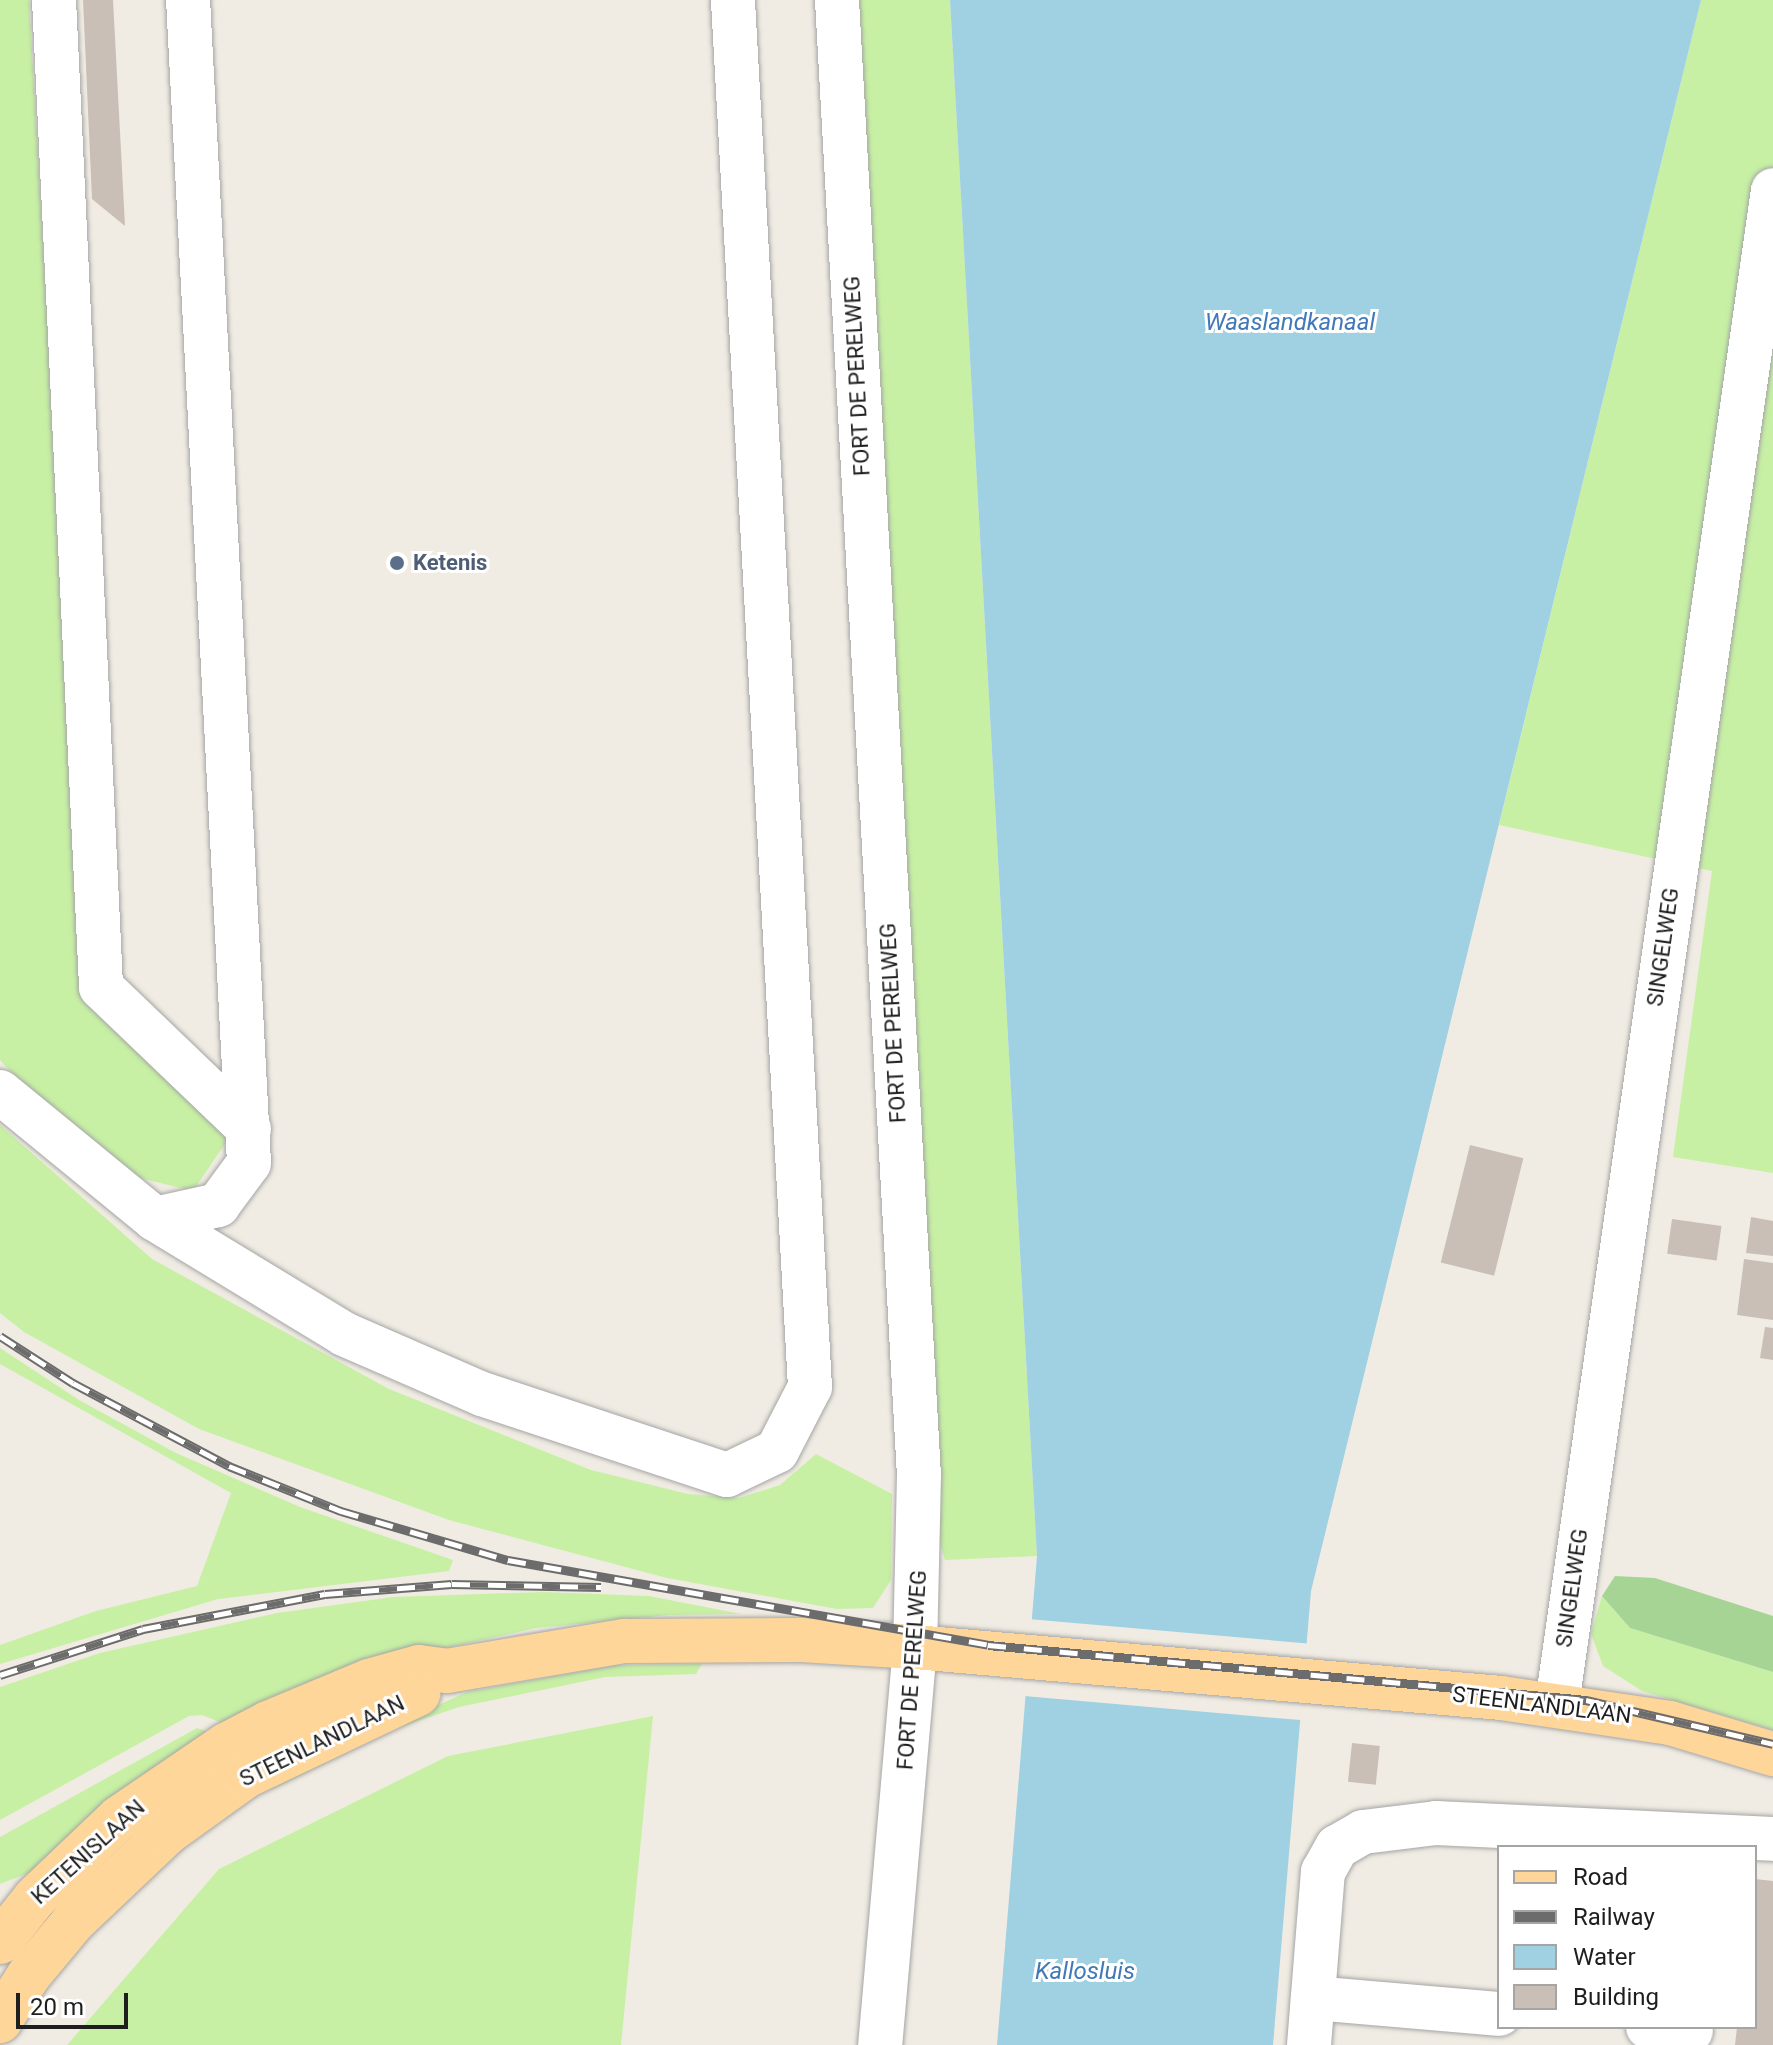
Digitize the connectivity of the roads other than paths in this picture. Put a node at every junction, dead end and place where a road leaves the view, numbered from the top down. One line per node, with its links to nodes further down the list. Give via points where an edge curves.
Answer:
1 (54, 0): 7 (street, via 101,987)
2 (188, 0): 7 (street)
3 (733, 0): 8 (street, via 810,1387 777,1451 727,1475 482,1394 344,1334)
4 (837, 0): 9 (street, FORT DE PERELWEG, via 919,1475)
5 (1773, 190): 11 (street, SINGELWEG)
6 (0, 1092): 8 (street)
7 (249, 1129): 8 (street, via 249,1163 218,1205)
8 (155, 1219)
9 (915, 1647): 10 (main road, STEENLANDLAAN, via 787,1640 625,1641); 11 (main road, STEENLANDLAAN); 23 (street, FORT DE PERELWEG)
10 (447, 1671): 12 (main road, STEENLANDLAAN, via 419,1667 369,1681); 20 (main road, STEENLANDLAAN, via 434,1688 342,1726 246,1776 168,1832 74,1921 29,1975)
11 (1557, 1704): 13 (main road, STEENLANDLAAN, via 1670,1723)
12 (268, 1723): 16 (main road, KETENISLAAN, via 226,1745 119,1818)
13 (1773, 1754)
14 (1773, 1839): 15 (street)
15 (1708, 1842): 18 (street, via 1436,1823 1363,1832 1327,1860)
16 (18, 1902): 17 (main road, KETENISLAAN)
17 (0, 1942)
18 (1313, 1998): 19 (street); 24 (street)
19 (1497, 2014)
20 (0, 2021)
21 (1660, 2029): 22 (street)
22 (1691, 2034)
23 (880, 2045)
24 (1309, 2045)

